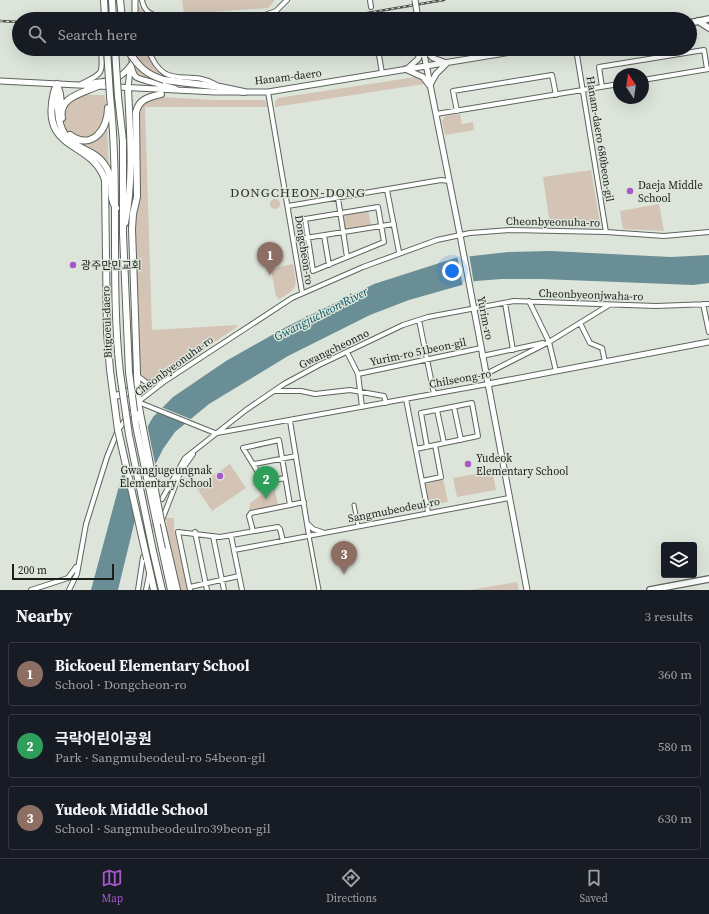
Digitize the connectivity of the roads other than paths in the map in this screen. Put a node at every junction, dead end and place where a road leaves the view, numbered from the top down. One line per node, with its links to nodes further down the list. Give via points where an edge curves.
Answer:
1 (104, 0): 10 (highway)
2 (112, 0): 11 (highway)
3 (120, 0): 12 (highway)
4 (135, 0): 13 (street)
5 (142, 0): 14 (street)
6 (286, 0): 15 (street)
7 (370, 0): 9 (street)
8 (415, 0): 16 (street, bridge)
9 (371, 7)
10 (105, 12)
11 (113, 12)
12 (121, 12)
13 (135, 12)
14 (146, 12)
15 (273, 12)
16 (417, 12)
17 (708, 19): 18 (main road)
18 (698, 21): 19 (main road)
19 (709, 28)
20 (697, 51): 38 (street, via 704,50)
21 (102, 56): 43 (street, via 100,74)
22 (107, 56): 57 (highway, Bitgoeul-daero, bridge)
23 (115, 56): 73 (highway, Bitgoeul-daero, bridge, via 123,141)
24 (132, 56): 47 (highway, bridge, via 143,70 152,76 164,80)
25 (133, 56): 35 (street)
26 (151, 56): 47 (street, via 155,66 165,74 209,81)
27 (379, 56): 39 (street)
28 (419, 56): 37 (street)
29 (424, 56): 36 (street, Yurim-ro)
30 (432, 56): 34 (street)
31 (488, 56): 34 (street, Hanam-daero)
32 (577, 56): 50 (street, Hanam-daero 680beon-gil)
33 (667, 56): 48 (street, via 599,67)
34 (447, 63): 36 (street, Hanam-daero); 46 (street, via 436,74)
35 (132, 66): 43 (street, via 115,80); 49 (street); 51 (street, via 133,73 140,80 161,83)
36 (426, 66): 37 (street, Hanam-daero); 46 (street, Yurim-ro)
37 (405, 69): 39 (street, Hanam-daero); 46 (street, via 423,77)
38 (708, 69): 40 (street)
39 (382, 73): 54 (street, Hanam-daero)
40 (649, 79)
41 (0, 81): 42 (street, Hanam-daero)
42 (57, 84): 43 (street, Hanam-daero); 52 (highway); 59 (highway)
43 (79, 85): 45 (street, Hanam-daero)
44 (613, 85): 48 (street)
45 (98, 86): 49 (street, Hanam-daero); 59 (highway, via 67,100)
46 (430, 86): 60 (street, Yurim-ro)
47 (220, 87): 53 (highway)
48 (602, 87): 50 (street)
49 (128, 88): 51 (street, Hanam-daero); 61 (highway)
50 (582, 90): 56 (street); 71 (street, Hanam-daero 680beon-gil)
51 (183, 91): 53 (street, Hanam-daero); 55 (street)
52 (54, 92): 66 (highway, via 58,100 59,123 62,130 68,139 94,153 103,163 109,173 112,202); 108 (highway, via 53,121 59,135 66,143 97,163 105,180 108,332)
53 (244, 92): 54 (street, Hanam-daero)
54 (268, 92): 65 (street, Dongcheon-ro)
55 (161, 94): 61 (highway, via 137,100); 102 (highway, via 141,101 136,112 137,197 132,225)
56 (556, 94): 58 (street); 58 (street, via 552,75 504,82 453,91)
57 (110, 96): 59 (highway, via 105,127 95,137 80,140 71,136 65,129); 66 (highway, Bitgoeul-daero, via 115,140)
58 (457, 111): 60 (street)
59 (61, 114)
60 (436, 114): 62 (street, Yurim-ro)
61 (129, 117): 73 (highway, via 128,209)
62 (449, 181): 63 (street, via 441,180); 75 (street, Yurim-ro)
63 (387, 190): 64 (street); 68 (street)
64 (338, 198): 65 (street); 67 (street)
65 (288, 206): 77 (street, Dongcheon-ro)
66 (116, 208): 159 (highway, Bitgoeul-daero, bridge, via 116,311 120,373 128,435)
67 (340, 213): 69 (street, via 378,207); 70 (street); 76 (street, via 304,219)
68 (394, 224): 69 (street); 78 (street)
69 (382, 226): 70 (street); 79 (street, via 384,242)
70 (343, 232): 74 (street); 79 (street)
71 (606, 232): 72 (street, Cheonbyeonuha-ro, via 664,236); 75 (street, Cheonbyeonuha-ro, via 511,230)
72 (709, 232)
73 (123, 234): 160 (highway, Bitgoeul-daero, bridge, via 129,372 136,426)
74 (324, 235): 76 (street); 80 (street)
75 (460, 235): 78 (street, Cheonbyeonuha-ro); 87 (street, Yurim-ro)
76 (307, 238): 77 (street); 80 (street, via 312,271)
77 (293, 240): 81 (street, Dongcheon-ro)
78 (399, 252): 81 (street, Cheonbyeonuha-ro)
79 (347, 257): 80 (street)
80 (330, 265)
81 (302, 292): 103 (street, Cheonbyeonuha-ro)
82 (529, 301): 83 (street, Cheonbyeonjwaha-ro); 84 (street, Cheonbyeonjwaha-ro); 91 (street)
83 (505, 303): 87 (street, Cheonbyeonjwaha-ro); 94 (street)
84 (610, 304): 85 (street, Cheonbyeonjwaha-ro); 89 (street)
85 (703, 304): 86 (street, Cheonbyeonjwaha-ro); 90 (street)
86 (709, 304)
87 (473, 306): 88 (street, Gwangcheonno); 93 (street, Yurim-ro)
88 (419, 320): 95 (street, Gwangcheonno); 97 (street)
89 (580, 323): 91 (street); 98 (street, via 590,343 602,348)
90 (709, 332)
91 (549, 342): 94 (street); 99 (street); 101 (street)
92 (709, 342): 98 (street, Chilseong-ro)
93 (481, 348): 96 (street, Yurim-ro); 97 (street, Yurim-ro 51beon-gil)
94 (513, 350): 96 (street)
95 (347, 352): 100 (street); 105 (street, Gwangcheonno)
96 (482, 356): 101 (street, Yurim-ro)
97 (427, 360): 100 (street, Yurim-ro 51beon-gil); 107 (street)
98 (605, 362): 99 (street, Chilseong-ro)
99 (556, 371): 104 (street, Chilseong-ro)
100 (358, 374): 106 (street)
101 (486, 374): 104 (street, Yurim-ro)
102 (138, 376): 103 (street, via 147,383); 108 (highway, via 133,388 126,394); 110 (highway)
103 (165, 381): 110 (street, Cheonbyeonuha-ro)
104 (488, 384): 107 (street, Chilseong-ro); 129 (street, Yurim-ro)
105 (274, 391): 106 (street, via 315,394); 117 (street, Gwangcheonno)
106 (360, 391): 111 (street, via 384,396); 112 (street)
107 (434, 394): 109 (street, Chilseong-ro)
108 (114, 396): 116 (highway)
109 (406, 399): 111 (street, Chilseong-ro); 122 (street)
110 (138, 402): 116 (street, Cheonbyeonuha-ro); 117 (street); 135 (highway, bridge)
111 (386, 403): 112 (street, Chilseong-ro)
112 (362, 407): 115 (street, Chilseong-ro)
113 (454, 407): 114 (street); 118 (street); 118 (street, via 472,404 478,436)
114 (437, 410): 119 (street); 121 (street, via 421,413)
115 (290, 421): 117 (street, Chilseong-ro); 124 (street)
116 (118, 430): 146 (highway, bridge); 147 (street, Cheonbyeonuha-ro, via 88,518)
117 (215, 433): 123 (street)
118 (461, 440): 119 (street)
119 (444, 443): 120 (street)
120 (435, 445): 121 (street); 128 (street, via 441,478)
121 (427, 447): 122 (street)
122 (416, 449): 128 (street)
123 (195, 450): 130 (street, via 185,458); 135 (street, via 181,471)
124 (296, 456): 125 (street); 131 (street)
125 (282, 459): 126 (street); 126 (street, via 278,440 243,448); 127 (street)
126 (254, 464): 127 (street, via 264,482)
127 (285, 478): 132 (street)
128 (422, 481): 134 (street)
129 (509, 498): 134 (street, Sangmubeodeul-ro); 166 (street, Yurim-ro)
130 (162, 499)
131 (304, 502): 132 (street); 136 (street)
132 (290, 505): 138 (street, via 251,513 249,516)
133 (354, 505): 137 (street)
134 (428, 512): 137 (street, Sangmubeodeul-ro)
135 (161, 521): 161 (highway)
136 (308, 524): 140 (street); 143 (street)
137 (358, 525): 140 (street, Sangmubeodeul-ro)
138 (253, 531): 142 (street); 144 (street, via 278,527)
139 (195, 532): 141 (street); 152 (street); 153 (street, via 178,532)
140 (324, 533): 143 (street, Sangmubeodeul-ro)
141 (213, 536): 142 (street); 151 (street)
142 (231, 536): 145 (street)
143 (309, 536): 144 (street, Sangmubeodeul-ro); 165 (street)
144 (283, 541): 145 (street, Sangmubeodeul-ro)
145 (234, 550): 149 (street)
146 (145, 558): 148 (highway); 156 (street)
147 (78, 561): 154 (street, via 68,578); 155 (street, Cheonbyeonuha-ro, via 77,574)
148 (150, 571): 157 (street); 158 (highway)
149 (239, 576): 151 (street); 164 (street)
150 (709, 579): 167 (main road)
151 (222, 580): 152 (street); 163 (street)
152 (206, 583): 153 (street); 162 (street)
153 (190, 588)
154 (31, 590)
155 (69, 590)
156 (138, 590)
157 (146, 590)
158 (154, 590)
159 (162, 590)
160 (171, 590)
161 (177, 590)
162 (207, 590)
163 (224, 590)
164 (242, 590)
165 (319, 590)
166 (526, 590)
167 (650, 590)

